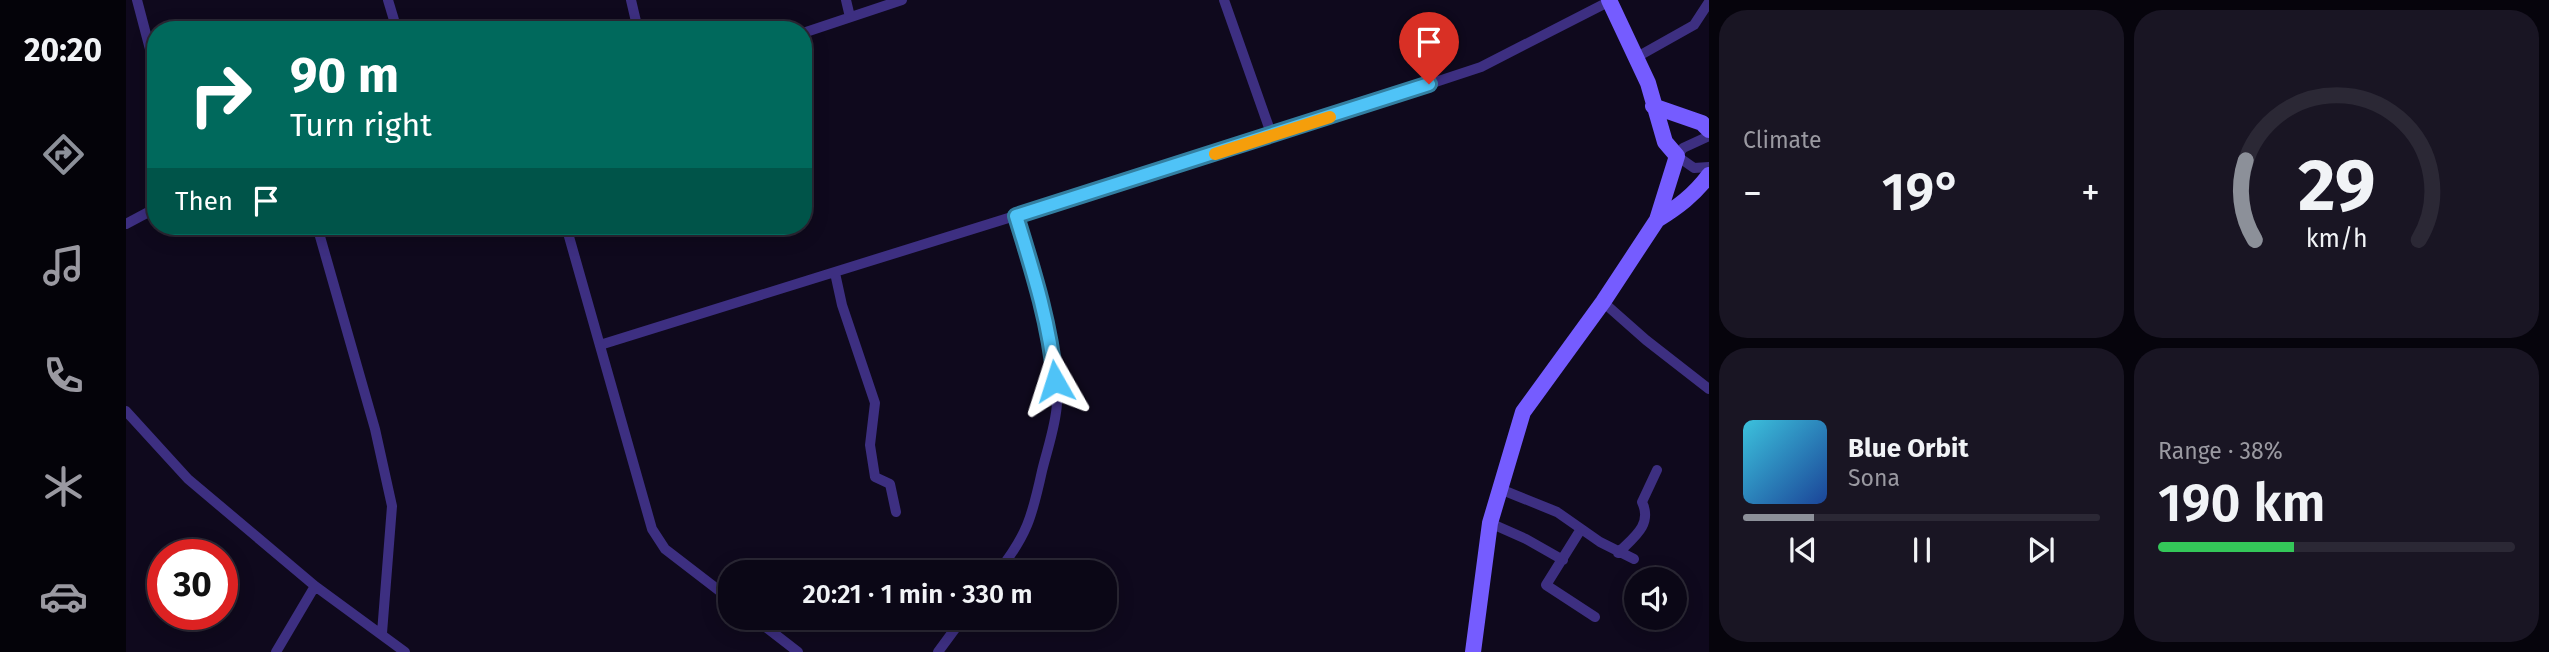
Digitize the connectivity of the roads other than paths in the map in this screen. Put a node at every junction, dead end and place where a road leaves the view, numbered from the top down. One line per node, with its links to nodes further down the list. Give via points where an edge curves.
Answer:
1 (137, 0): 13 (street)
2 (388, 0): 10 (street)
3 (631, 0): 11 (street)
4 (846, 0): 9 (street)
5 (902, 0): 9 (street)
6 (1224, 0): 17 (street)
7 (1609, 1): 14 (street); 17 (street, via 1481,67)
8 (1709, 2): 14 (street, via 1694,25)
9 (850, 17): 12 (street)
10 (394, 21)
11 (636, 21)
12 (812, 30)
13 (147, 38)
14 (1637, 57): 15 (street)
15 (1653, 106): 16 (street, via 1702,123); 19 (street, via 1665,142)
16 (1709, 130)
17 (1272, 136): 23 (street)
18 (1709, 136): 19 (street, via 1683,148)
19 (1677, 156): 20 (street, via 1694,168); 24 (street)
20 (1709, 167)
21 (1709, 175): 24 (street, via 1681,205)
22 (147, 213): 25 (street)
23 (1016, 216): 28 (street); 40 (street, via 1041,299 1057,404 1027,531)
24 (1657, 220): 29 (street)
25 (126, 224)
26 (320, 235): 47 (street, via 392,506)
27 (569, 235): 30 (street)
28 (835, 273): 30 (street); 35 (street, via 875,402 870,445 875,477 890,484)
29 (1603, 302): 31 (street); 34 (street, via 1524,412)
30 (600, 345): 43 (street, via 652,529 665,549)
31 (1709, 389)
32 (126, 411): 42 (street, via 188,479)
33 (1657, 470): 38 (street, via 1642,502 1646,519 1642,528)
34 (1500, 489): 36 (street); 37 (street, via 1557,512)
35 (896, 512)
36 (1490, 523): 41 (street); 52 (street)
37 (1581, 529): 38 (street); 41 (street)
38 (1618, 553): 39 (street)
39 (1634, 559)
40 (1008, 560)
41 (1563, 560): 44 (street, via 1546,584)
42 (316, 586): 47 (street); 48 (street)
43 (718, 590)
44 (1595, 617)
45 (770, 630): 50 (street)
46 (954, 630): 51 (street)
47 (382, 633): 49 (street)
48 (276, 652)
49 (405, 652)
50 (798, 652)
51 (938, 652)
52 (1473, 652)

